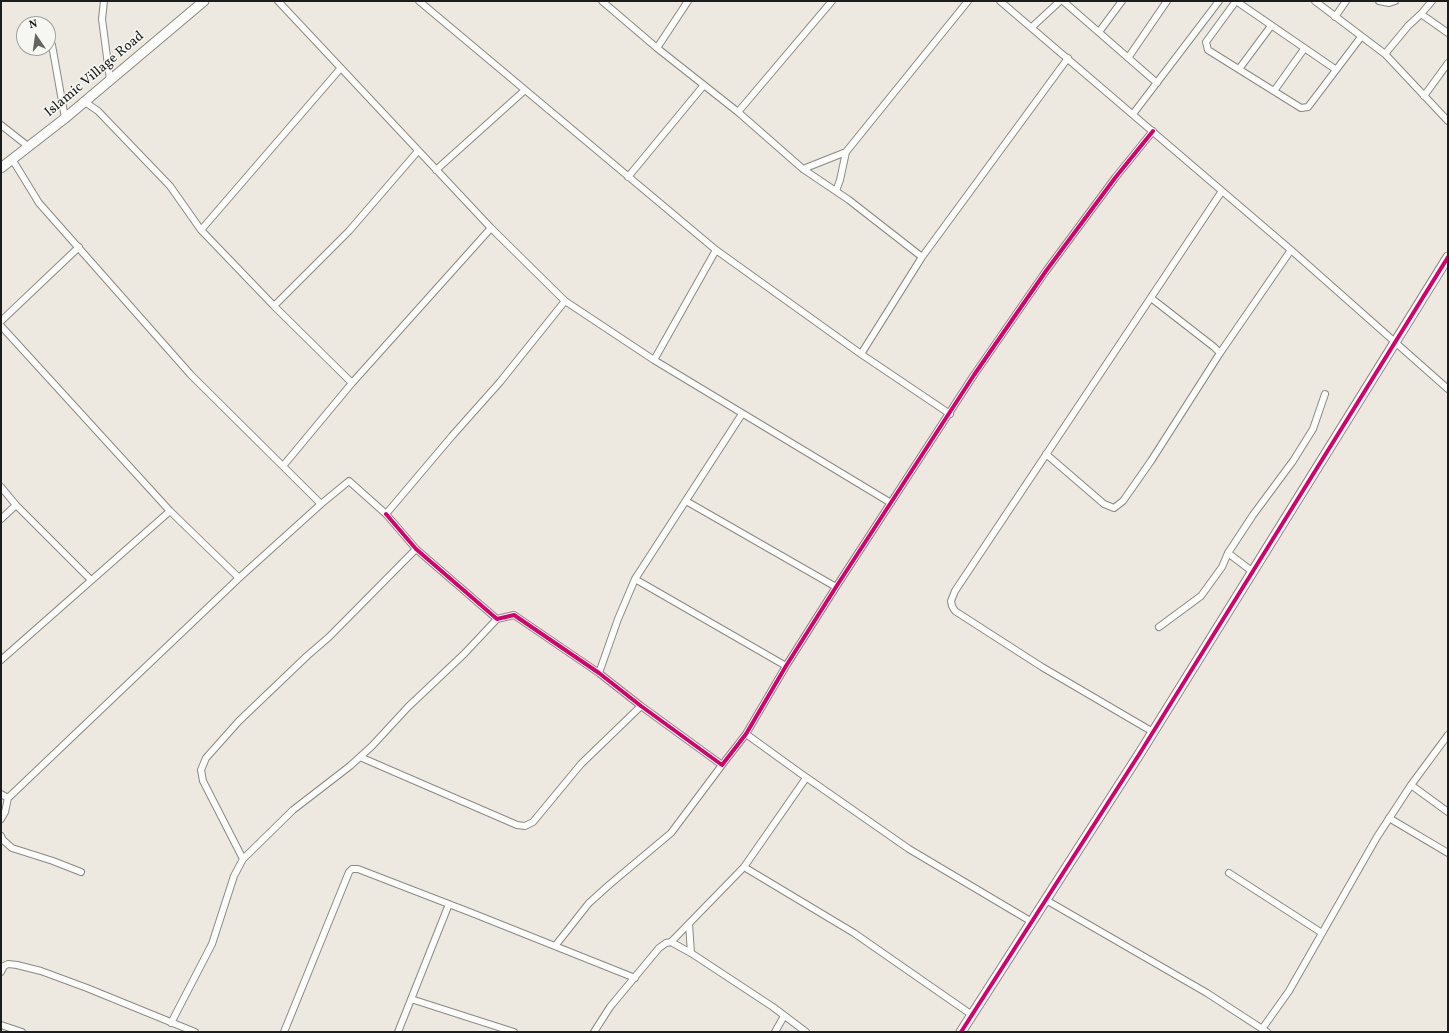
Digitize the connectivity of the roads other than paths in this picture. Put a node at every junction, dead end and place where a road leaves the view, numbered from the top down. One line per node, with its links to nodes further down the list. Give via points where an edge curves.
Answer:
1 (104, 1): 37 (street, via 102,19)
2 (204, 1): 37 (street, Islamic Village Road)
3 (278, 1): 34 (street)
4 (420, 1): 40 (street)
5 (602, 1): 27 (street)
6 (688, 1): 27 (street)
7 (832, 1): 44 (street)
8 (968, 1): 52 (street)
9 (1000, 1): 23 (street)
10 (1062, 1): 23 (street); 24 (street)
11 (1122, 1): 24 (street)
12 (1167, 1): 32 (street)
13 (1219, 1): 38 (street)
14 (1236, 1): 22 (street); 35 (street, via 1206,42 1206,47)
15 (1314, 1): 21 (street)
16 (1346, 1): 21 (street)
17 (1379, 1): 18 (street)
18 (1395, 1)
19 (1432, 1): 20 (street)
20 (1421, 14): 25 (street); 29 (street)
21 (1335, 17): 26 (street)
22 (1271, 26): 28 (street); 35 (street)
23 (1032, 27): 31 (street)
24 (1099, 32): 32 (street)
25 (1448, 33)
26 (1360, 37): 29 (street); 36 (street)
27 (657, 48): 39 (street)
28 (1304, 49): 36 (street); 41 (street)
29 (1385, 54): 42 (street)
30 (54, 56): 46 (street)
31 (1068, 58): 45 (street); 65 (street)
32 (1128, 58): 38 (street)
33 (1448, 63): 42 (street)
34 (340, 69): 51 (street); 61 (street)
35 (1239, 69): 41 (street)
36 (1335, 69): 41 (street, via 1308,107 1301,108)
37 (110, 80): 43 (street, Islamic Village Road)
38 (1157, 83): 45 (street)
39 (704, 85): 44 (street); 57 (street)
40 (525, 90): 56 (street); 57 (street)
41 (1274, 91)
42 (1424, 96): 47 (street)
43 (86, 102): 46 (street, Islamic Village Road); 61 (street, via 98,111 170,186)
44 (738, 112): 55 (street)
45 (1133, 114): 49 (street)
46 (65, 118): 50 (street, Islamic Village Road)
47 (1448, 121)
48 (1, 125): 50 (street)
49 (1153, 131): 59 (street); 80 (street, via 1046,270)
50 (29, 147): 53 (street, Islamic Village Road)
51 (418, 151): 56 (street); 69 (street, via 349,231)
52 (846, 152): 55 (street); 58 (street)
53 (12, 159): 54 (street, Islamic Village Road); 62 (street, via 40,203)
54 (1, 168)
55 (803, 169): 58 (street)
56 (436, 170): 60 (street)
57 (628, 177): 63 (street)
58 (836, 191): 65 (street)
59 (1222, 191): 64 (street); 67 (street)
60 (491, 228): 68 (street); 76 (street)
61 (201, 230): 69 (street)
62 (79, 247): 70 (street); 82 (street, via 191,375)
63 (716, 250): 74 (street); 75 (street)
64 (1291, 250): 72 (street); 73 (street)
65 (922, 257): 74 (street)
66 (1448, 257): 72 (street)
67 (1151, 298): 73 (street); 81 (street)
68 (565, 301): 75 (street); 89 (street, via 500,382)
69 (274, 306): 76 (street)
70 (1, 322)
71 (1, 326): 88 (street)
72 (1396, 342): 77 (street); 93 (street)
73 (1220, 353): 81 (street, via 1151,461 1123,501 1114,508 1104,504)
74 (861, 354): 80 (street)
75 (654, 360): 79 (street)
76 (352, 383): 82 (street)
77 (1448, 389)
78 (1325, 394): 92 (street, via 1309,436)
79 (742, 414): 84 (street); 85 (street)
80 (950, 414): 85 (street)
81 (1046, 454): 104 (street, via 955,591 952,606 955,611 1042,667)
82 (283, 466): 86 (street)
83 (1, 487): 87 (street)
84 (686, 501): 95 (street); 97 (street)
85 (891, 503): 97 (street)
86 (321, 504): 89 (street, via 349,481); 94 (street)
87 (16, 505): 90 (street); 96 (street)
88 (170, 511): 94 (street); 96 (street)
89 (386, 514): 91 (street)
90 (1, 518)
91 (416, 549): 98 (street); 118 (street, via 329,637 239,721 206,758 201,770 202,781)
92 (1228, 554): 93 (street); 99 (street, via 1201,596)
93 (1253, 572): 104 (street)
94 (239, 578): 112 (street)
95 (636, 578): 101 (street); 102 (street)
96 (91, 580): 100 (street)
97 (836, 587): 101 (street)
98 (497, 619): 102 (street, via 514,615); 107 (street)
99 (1159, 627)
100 (1, 660)
101 (786, 666): 105 (street)
102 (599, 673): 103 (street)
103 (641, 706): 107 (street, via 581,764 533,822 525,826 517,825); 108 (street)
104 (1153, 732): 122 (street)
105 (746, 734): 108 (street); 109 (street)
106 (1448, 735): 110 (street)
107 (360, 757): 118 (street, via 294,810)
108 (722, 765): 128 (street, via 671,833 590,903)
109 (806, 778): 119 (street); 124 (street, via 908,849)
110 (1411, 785): 113 (street); 115 (street)
111 (1, 794): 112 (street)
112 (8, 798): 114 (street)
113 (1448, 812)
114 (1, 818)
115 (1389, 818): 117 (street); 126 (street)
116 (1, 836): 120 (street, via 12,848)
117 (1448, 853)
118 (242, 859): 135 (street, via 212,944)
119 (744, 867): 125 (street); 133 (street, via 854,933)
120 (81, 872)
121 (1229, 873): 126 (street)
122 (1046, 900): 124 (street); 137 (street, via 1207,993)
123 (449, 904): 128 (street); 132 (street); 140 (street, via 358,869 348,872)
124 (1032, 922): 133 (street)
125 (689, 924): 127 (street); 129 (street)
126 (1322, 933): 137 (street)
127 (671, 942): 129 (street); 131 (street, via 659,948)
128 (556, 946): 131 (street)
129 (690, 953): 134 (street)
130 (1, 972): 135 (street, via 8,964 41,971)
131 (635, 978): 143 (street)
132 (411, 999): 141 (street); 142 (street)
133 (972, 1014): 146 (street)
134 (784, 1016): 144 (street); 145 (street)
135 (171, 1023): 139 (street)
136 (1, 1025): 138 (street)
137 (1265, 1030)
138 (22, 1032)
139 (195, 1032)
140 (284, 1032)
141 (398, 1032)
142 (514, 1032)
143 (594, 1032)
144 (775, 1032)
145 (806, 1032)
146 (961, 1032)

